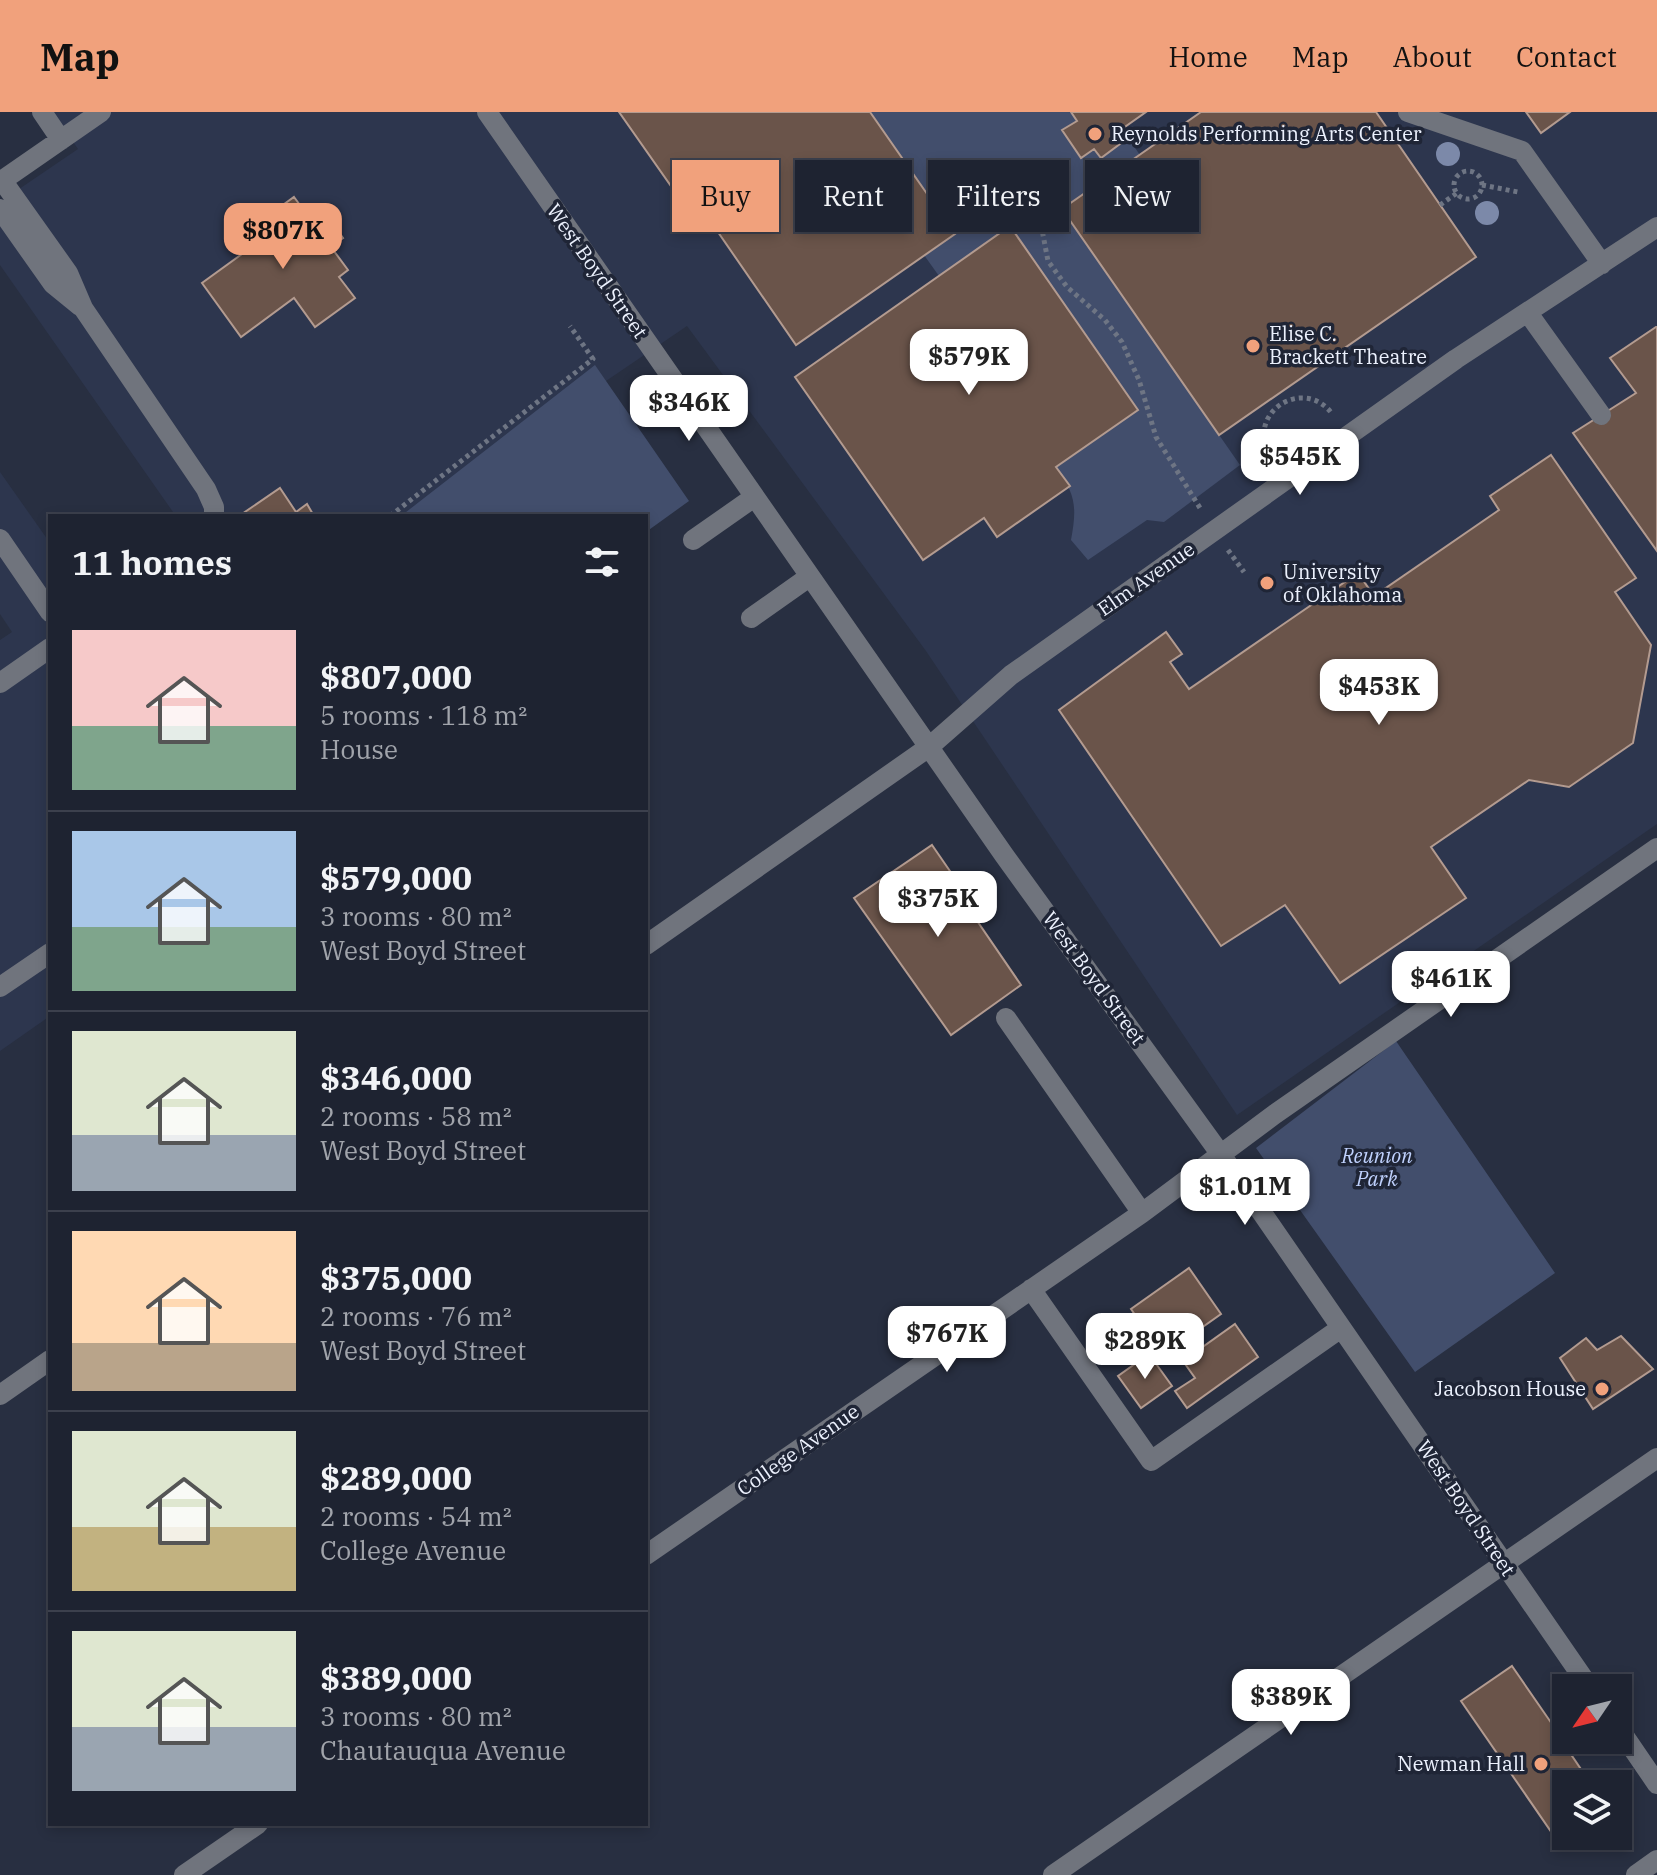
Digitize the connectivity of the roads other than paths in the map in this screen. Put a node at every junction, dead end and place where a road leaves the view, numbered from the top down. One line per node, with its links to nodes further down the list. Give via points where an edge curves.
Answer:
1 (42, 112): 5 (street)
2 (101, 112): 5 (street)
3 (487, 112): 13 (street, West Boyd Street)
4 (1408, 112): 9 (street, via 1522,151)
5 (61, 140): 6 (street)
6 (1, 181): 10 (street, via 68,273)
7 (0, 209): 10 (street, via 53,284)
8 (1657, 227): 9 (street, Elm Avenue)
9 (1602, 264): 11 (street, Elm Avenue)
10 (83, 308): 14 (street, via 206,489)
11 (1528, 313): 12 (street); 22 (street, Elm Avenue, via 1011,675)
12 (1601, 415)
13 (753, 498): 16 (street); 17 (street, West Boyd Street)
14 (214, 514)
15 (0, 539): 18 (street)
16 (693, 540)
17 (809, 577): 19 (street); 22 (street, West Boyd Street)
18 (48, 609)
19 (751, 618)
20 (48, 649): 21 (street)
21 (0, 683)
22 (929, 747): 24 (street, Elm Avenue); 28 (street, West Boyd Street)
23 (1657, 848): 28 (street, College Avenue)
24 (648, 944)
25 (48, 954): 26 (street)
26 (0, 987)
27 (1006, 1018): 29 (street)
28 (1221, 1155): 29 (street, College Avenue); 31 (street, West Boyd Street)
29 (1142, 1213): 30 (street, College Avenue)
30 (1031, 1289): 31 (street, via 1151,1461); 35 (street, College Avenue)
31 (1341, 1328): 36 (street, West Boyd Street)
32 (48, 1361): 33 (street)
33 (0, 1395)
34 (1657, 1458): 36 (street)
35 (648, 1554)
36 (1504, 1564): 37 (street, West Boyd Street); 43 (street)
37 (1580, 1674)
38 (1632, 1747): 39 (street)
39 (1657, 1784)
40 (255, 1826): 42 (street)
41 (1657, 1860): 44 (street)
42 (184, 1875)
43 (1053, 1875)
44 (1636, 1875)

